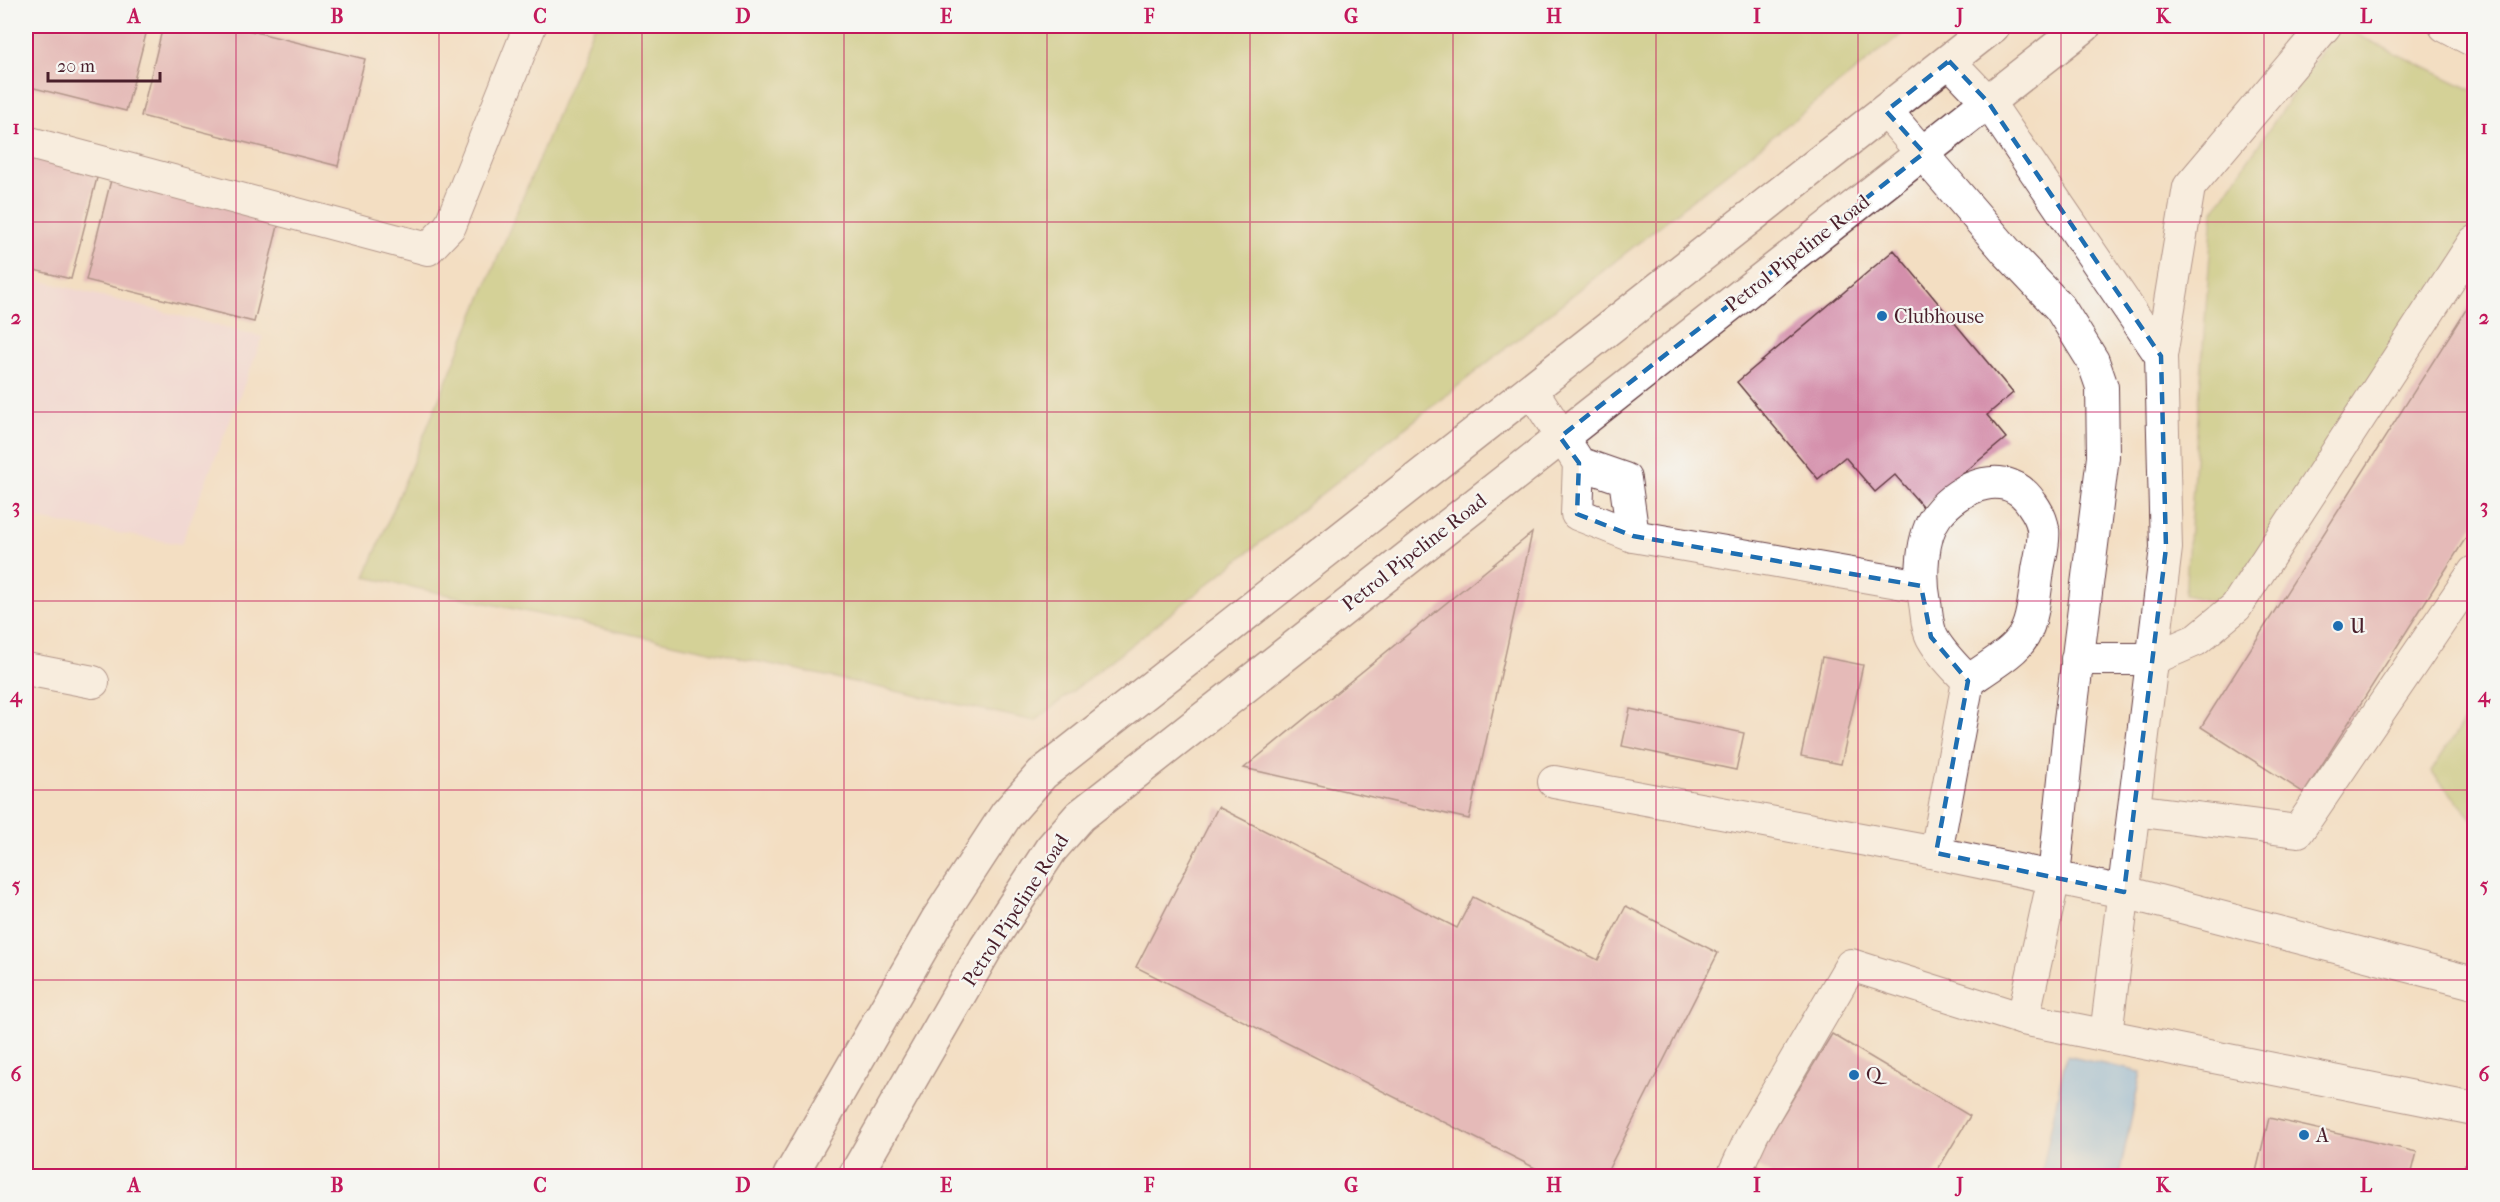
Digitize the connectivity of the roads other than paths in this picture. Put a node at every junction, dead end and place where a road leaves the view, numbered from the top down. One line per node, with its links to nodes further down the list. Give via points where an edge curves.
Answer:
1 (530, 26): 10 (street, via 450,226 428,249)
2 (1993, 26): 7 (main road)
3 (2084, 26): 8 (main road, Petrol Pipeline Road)
4 (2325, 26): 13 (street, via 2189,187)
5 (2445, 26): 6 (street)
6 (2475, 41)
7 (1949, 61): 8 (street); 9 (main road)
8 (1988, 102): 11 (main road, Petrol Pipeline Road); 13 (street)
9 (1886, 111): 11 (street); 14 (main road)
10 (26, 142)
11 (1924, 153): 15 (main road, Petrol Pipeline Road); 19 (street, via 2060,308 2093,361 2102,387 2103,457)
12 (2475, 242): 20 (street, via 2236,607 2196,640)
13 (2161, 356): 20 (street, via 2166,548)
14 (1531, 389): 15 (street); 33 (main road, via 1042,774 1006,815 938,919)
15 (1569, 450): 16 (street, via 1624,479); 16 (street, via 1577,514); 34 (main road, Petrol Pipeline Road, via 1080,816 1051,849 986,948)
16 (1633, 536): 18 (street)
17 (2475, 572): 25 (street, via 2298,831)
18 (1921, 586): 22 (street, via 1931,637); 22 (street, via 1928,536 1936,516 1953,498 1973,486 1996,481 2028,497 2043,530 2032,620 2022,642)
19 (2077, 659): 20 (street); 27 (street)
20 (2152, 659): 25 (street)
21 (26, 669): 23 (street)
22 (1968, 681): 26 (street)
23 (93, 682)
24 (1554, 782): 26 (street)
25 (2134, 810): 28 (street)
26 (1936, 853): 27 (street)
27 (2054, 877): 28 (street); 30 (street)
28 (2124, 892): 29 (street); 31 (street)
29 (2475, 983)
30 (2023, 1019): 31 (street); 35 (street, via 1851,965 1753,1133)
31 (2106, 1035): 32 (street)
32 (2475, 1109)
33 (790, 1176)
34 (855, 1176)
35 (1733, 1176)

